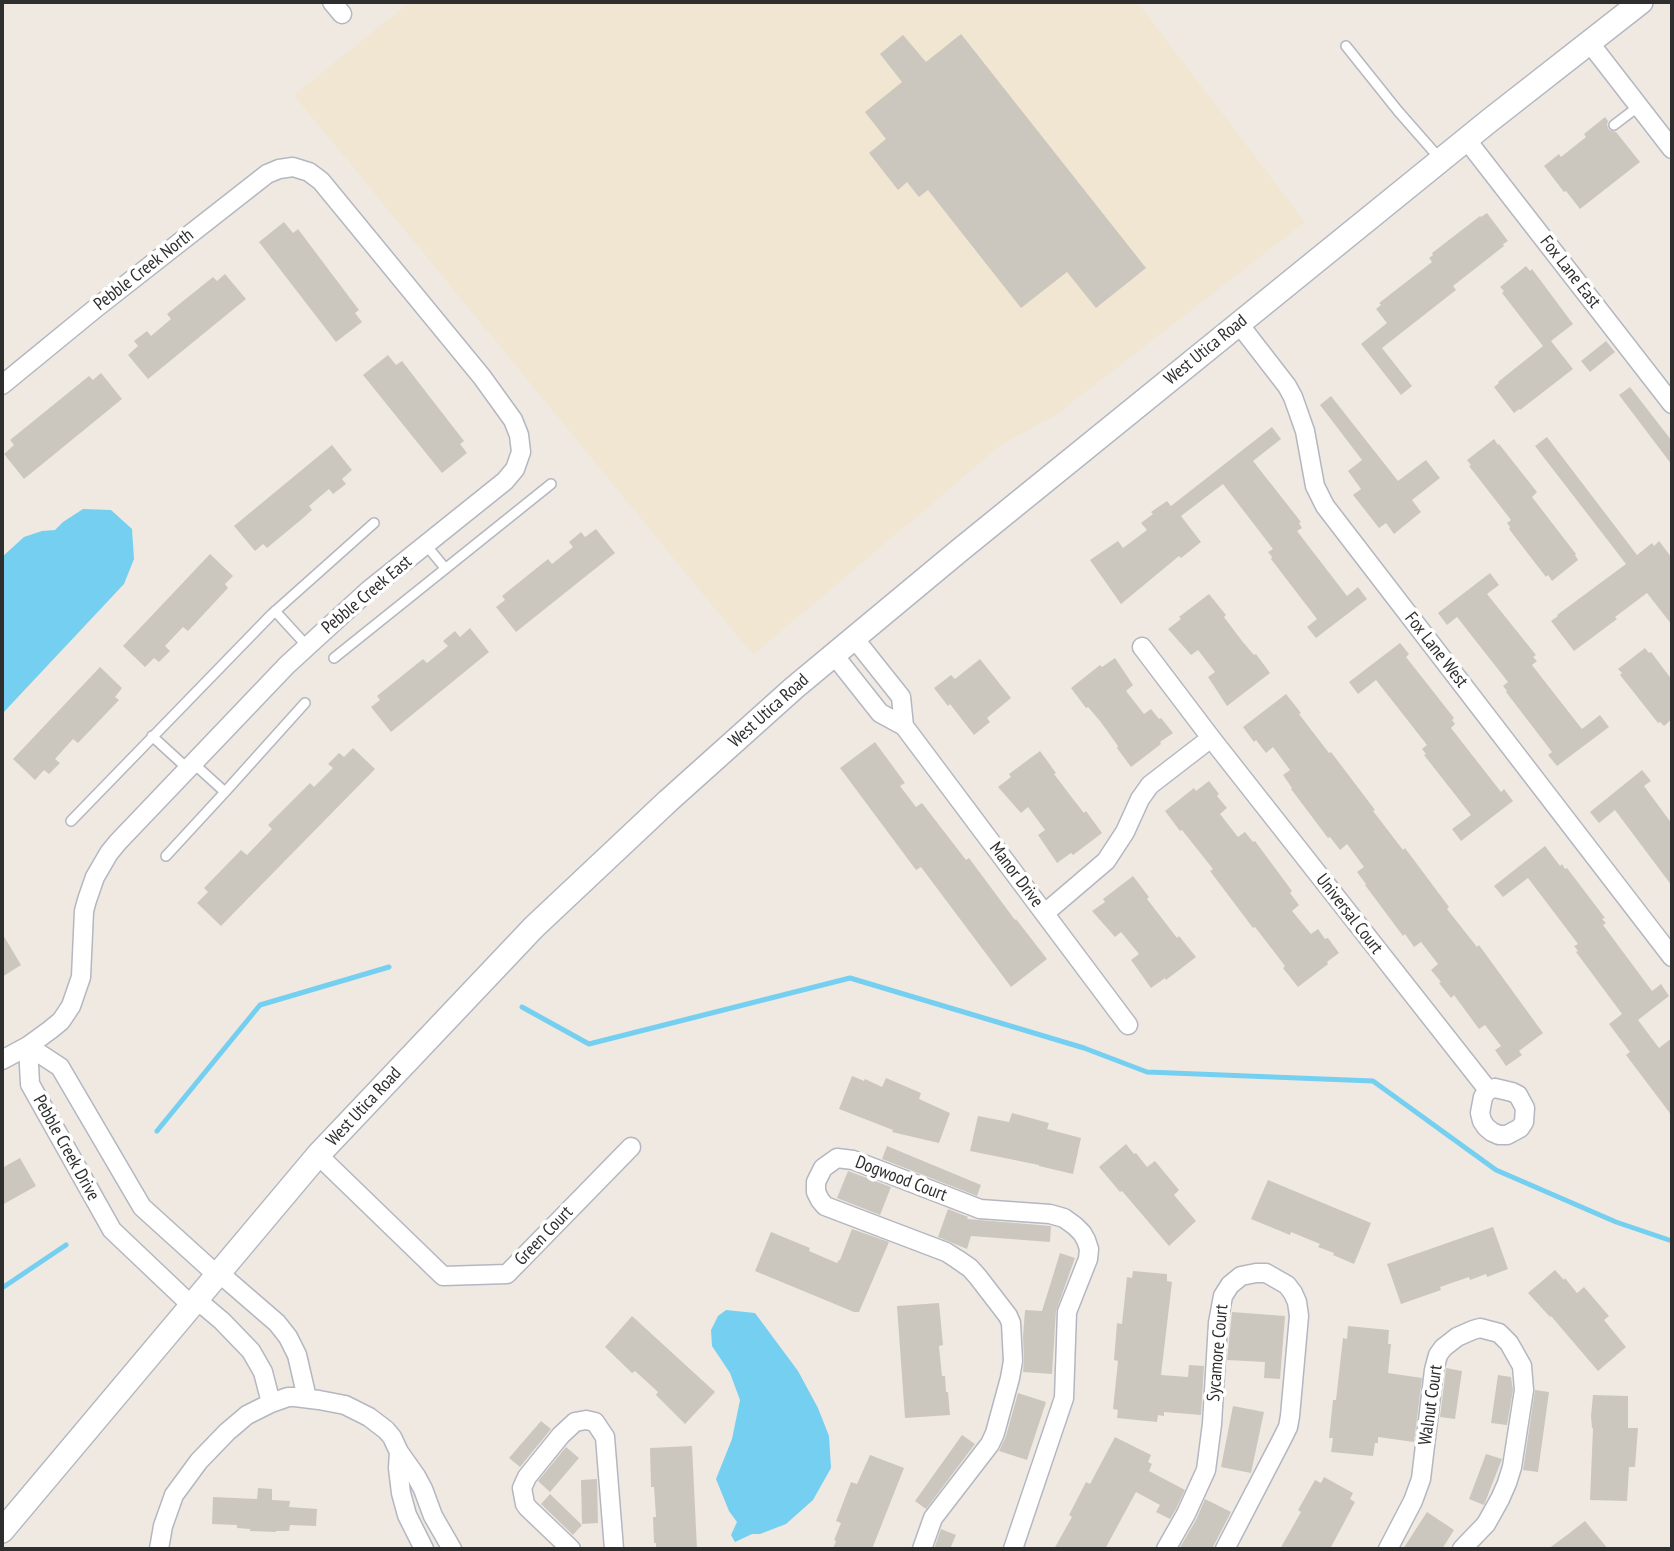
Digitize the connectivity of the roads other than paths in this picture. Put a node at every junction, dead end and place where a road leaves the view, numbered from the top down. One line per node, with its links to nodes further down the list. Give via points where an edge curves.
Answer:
1 (1641, 2): 2 (street, West Utica Road)
2 (1589, 42): 4 (street); 6 (street, West Utica Road)
3 (1346, 46): 8 (lane)
4 (1639, 106): 5 (lane); 7 (street)
5 (1614, 125)
6 (1466, 139): 8 (street, West Utica Road); 12 (street, Fox Lane East)
7 (1672, 149)
8 (1441, 160): 10 (street, West Utica Road)
9 (293, 167): 11 (street, Pebble Creek North, via 267,174); 15 (street, Pebble Creek East, via 321,181 482,377 520,435 521,452 511,475)
10 (1239, 324): 18 (street, West Utica Road); 32 (street, Fox Lane West, via 1293,397 1315,486 1325,506)
11 (2, 385)
12 (1672, 404)
13 (551, 484): 16 (lane)
14 (374, 523): 17 (lane)
15 (426, 545): 16 (lane); 19 (street, Pebble Creek East)
16 (445, 568): 22 (lane)
17 (275, 611): 19 (lane); 25 (lane)
18 (854, 638): 21 (street, West Utica Road); 24 (street, Manor Drive, via 901,697)
19 (307, 646): 27 (street, Pebble Creek East)
20 (1142, 646): 26 (street, Universal Court)
21 (834, 655): 24 (street, Manor Drive, via 880,713); 38 (street, West Utica Road, via 534,927)
22 (334, 658)
23 (305, 703): 28 (lane)
24 (904, 726): 31 (street, Manor Drive)
25 (152, 736): 27 (lane); 29 (lane)
26 (1211, 738): 31 (street, via 1150,785 1106,861); 36 (street, Universal Court)
27 (190, 766): 28 (lane); 34 (street, Pebble Creek East, via 118,842 95,877 84,911 81,976 71,1006 61,1021)
28 (225, 792): 30 (lane)
29 (71, 821)
30 (166, 856)
31 (1045, 912): 33 (street, Manor Drive)
32 (1672, 957)
33 (1128, 1025)
34 (28, 1045): 35 (street, Pebble Creek East); 39 (street, Pebble Creek Drive, via 60,1067 142,1207); 40 (street, Pebble Creek Drive, via 30,1084 112,1230)
35 (2, 1060)
36 (1488, 1090)
37 (631, 1147): 38 (street, Green Court, via 507,1274 443,1276)
38 (318, 1155): 39 (street, West Utica Road)
39 (217, 1273): 40 (street, West Utica Road); 41 (street, Pebble Creek Drive, via 288,1336)
40 (193, 1302): 42 (street, Pebble Creek Drive, via 222,1321 251,1352 263,1372); 44 (street, West Utica Road)
41 (307, 1398): 42 (street); 43 (street, via 345,1405 378,1422)
42 (271, 1402): 45 (street, via 227,1432 185,1479 168,1509)
43 (399, 1452): 46 (street, via 401,1493); 47 (street)
44 (2, 1531)
45 (159, 1549)
46 (424, 1549)
47 (452, 1549)
48 (571, 1549): 49 (street, via 528,1508 522,1488 561,1435 575,1422 586,1420 595,1422 605,1437)
49 (613, 1549)
50 (922, 1549): 51 (street, Dogwood Court, via 933,1518 995,1433 1013,1361 1012,1323 978,1277 957,1259 825,1206 816,1192 816,1182 823,1168 838,1158 980,1209 1064,1218 1086,1240 1088,1259 1067,1312 1064,1398)
51 (1013, 1549)
52 (1166, 1549): 53 (street, Sycamore Court, via 1206,1470 1223,1296 1241,1276 1266,1273 1287,1286 1297,1302 1290,1416)
53 (1225, 1549)
54 (1388, 1549): 55 (street, Walnut Court, via 1421,1479 1438,1354 1457,1337 1480,1328 1499,1333 1509,1343 1522,1366 1524,1390 1512,1467 1503,1491 1486,1524)
55 (1462, 1549)

